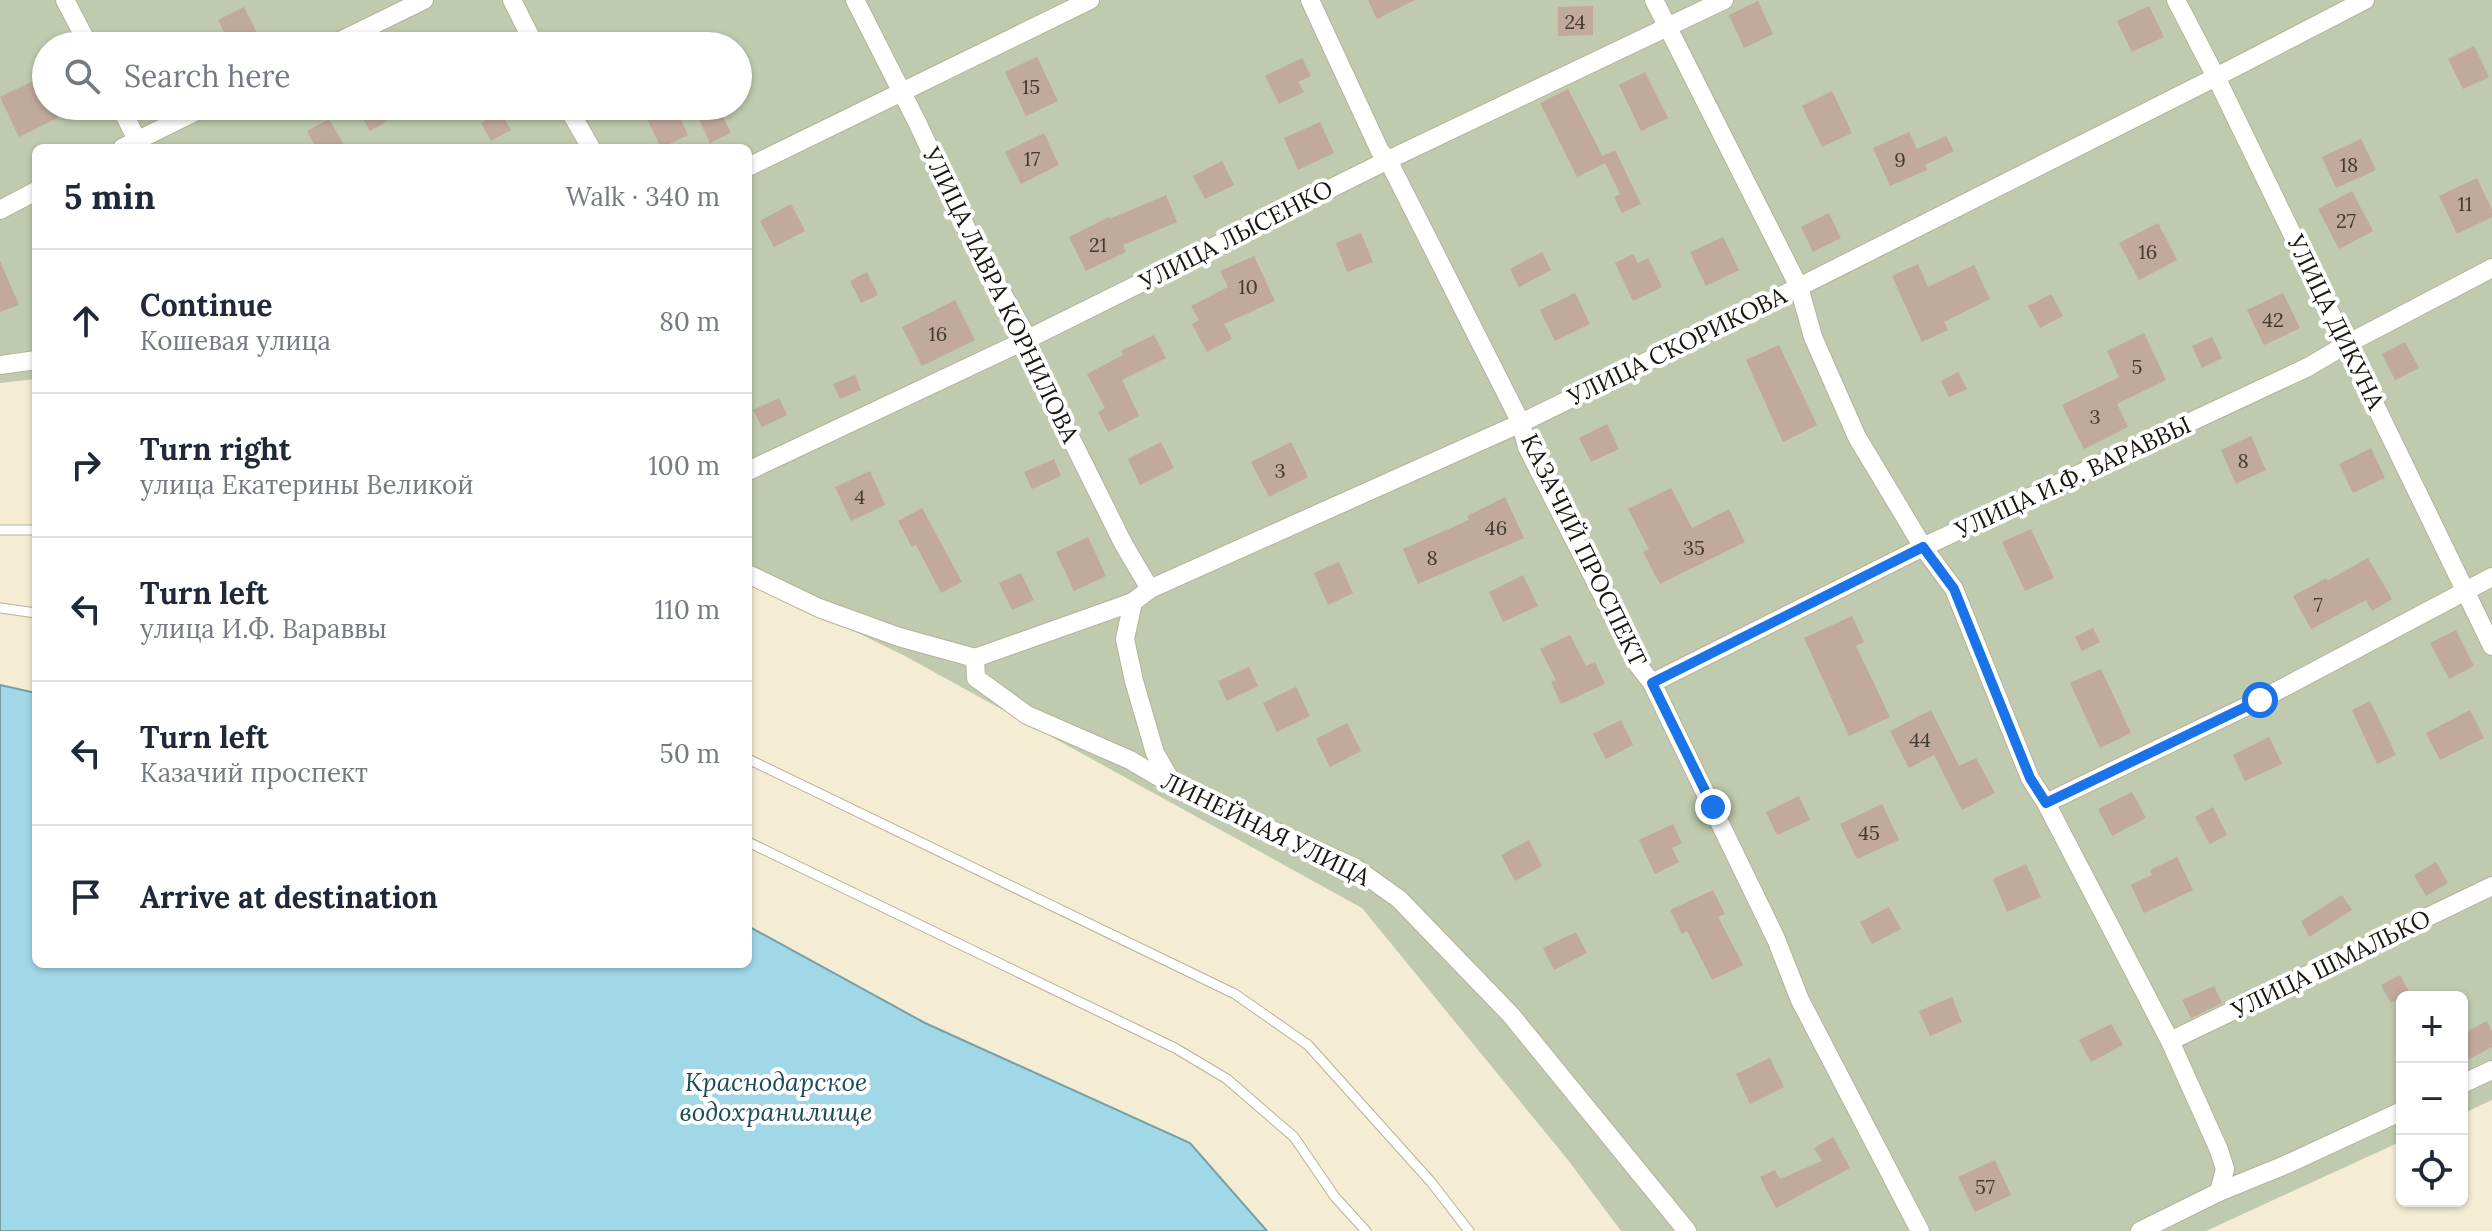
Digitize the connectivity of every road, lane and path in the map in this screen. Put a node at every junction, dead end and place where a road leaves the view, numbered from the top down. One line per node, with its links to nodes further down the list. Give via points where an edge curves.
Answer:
1 (65, 0): 12 (street)
2 (424, 0): 13 (street)
3 (512, 0): 14 (street)
4 (855, 0): 16 (street, УЛИЦА ЛАВРА КОРНИЛОВА)
5 (1090, 0): 16 (street)
6 (1310, 0): 23 (street, КАЗАЧИЙ ПРОСПЕКТ)
7 (1654, 0): 11 (street)
8 (1724, 0): 11 (street, УЛИЦА ЛЫСЕНКО)
9 (2176, 0): 15 (street, УЛИЦА ДИКУНА)
10 (2365, 0): 15 (street, УЛИЦА СКОРИКОВА)
11 (1668, 27): 23 (street, УЛИЦА ЛЫСЕНКО); 28 (street)
12 (82, 32)
13 (359, 32)
14 (528, 32)
15 (2216, 77): 28 (street, УЛИЦА СКОРИКОВА); 30 (street, УЛИЦА ДИКУНА)
16 (901, 92): 24 (street); 29 (street, УЛИЦА ЛАВРА КОРНИЛОВА, via 970,236)
17 (125, 120): 20 (street)
18 (181, 120): 21 (street)
19 (575, 120): 22 (street)
20 (134, 144)
21 (136, 144)
22 (589, 144)
23 (1388, 160): 29 (street, УЛИЦА ЛЫСЕНКО); 33 (street, КАЗАЧИЙ ПРОСПЕКТ)
24 (752, 165)
25 (32, 193): 26 (street)
26 (0, 210)
27 (2492, 268): 30 (street, УЛИЦА И.Ф. ВАРАВВЫ)
28 (1799, 287): 33 (street, УЛИЦА СКОРИКОВА); 37 (street, via 1813,337 1857,437)
29 (1028, 339): 34 (street, УЛИЦА ЛЫСЕНКО); 40 (street, УЛИЦА ЛАВРА КОРНИЛОВА, via 1036,368)
30 (2347, 344): 37 (street, УЛИЦА И.Ф. ВАРАВВЫ); 41 (street, УЛИЦА ДИКУНА)
31 (32, 361): 32 (street)
32 (0, 365)
33 (1521, 423): 40 (street, УЛИЦА СКОРИКОВА); 47 (street, КАЗАЧИЙ ПРОСПЕКТ, via 1534,461)
34 (752, 469)
35 (0, 530): 36 (lane)
36 (32, 530)
37 (1923, 547): 47 (street, УЛИЦА И.Ф. ВАРАВВЫ); 50 (street, via 1954,589 2030,778)
38 (752, 576): 46 (street, via 819,608)
39 (2492, 577): 41 (street)
40 (1150, 589): 42 (street, УЛИЦА СКОРИКОВА)
41 (2464, 591): 45 (street, УЛИЦА ДИКУНА); 50 (street, via 2260,700)
42 (1133, 602): 46 (street, УЛИЦА СКОРИКОВА); 49 (street, via 1125,639 1134,681 1155,753)
43 (0, 608): 44 (lane)
44 (32, 612)
45 (2492, 646)
46 (975, 658): 49 (street, ЛИНЕЙНАЯ УЛИЦА, via 976,678 1027,715 1130,760)
47 (1652, 683): 61 (street, КАЗАЧИЙ ПРОСПЕКТ, via 1776,939 1800,1000)
48 (752, 761): 59 (lane, via 1235,994 1308,1045)
49 (1174, 786): 60 (street, ЛИНЕЙНАЯ УЛИЦА, via 1354,867 1399,899 1511,1015)
50 (2046, 803): 53 (street)
51 (752, 844): 58 (lane, via 1175,1048 1227,1079 1294,1137)
52 (2492, 886): 53 (street, УЛИЦА ШМАЛЬКО)
53 (2170, 1041): 57 (street, via 2219,1150 2225,1169)
54 (2492, 1070): 55 (street)
55 (2468, 1081)
56 (2396, 1114): 57 (street)
57 (2219, 1192): 62 (street)
58 (1366, 1231)
59 (1469, 1231)
60 (1687, 1231)
61 (1920, 1231)
62 (2140, 1231)

